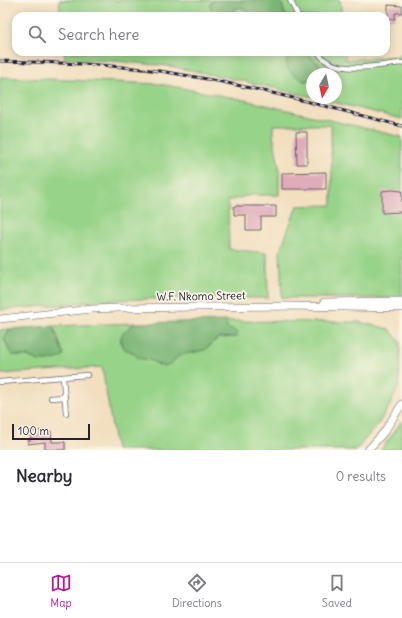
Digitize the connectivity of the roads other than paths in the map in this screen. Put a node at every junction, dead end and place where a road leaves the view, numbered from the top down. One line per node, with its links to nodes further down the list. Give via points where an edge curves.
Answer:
1 (290, 0): 2 (street)
2 (296, 12)
3 (320, 56): 4 (street, via 342,68)
4 (402, 63)
5 (402, 301): 9 (main road, W.F. Nkomo Street, via 110,306)
6 (393, 308): 7 (main road, W.F. Nkomo Street); 8 (main road); 10 (main road, W.F. Nkomo Street, via 120,308)
7 (402, 308)
8 (402, 312)
9 (0, 315)
10 (0, 319)
11 (87, 375): 12 (street)
12 (63, 377): 13 (street); 14 (street)
13 (0, 382)
14 (65, 397): 15 (street); 17 (street)
15 (51, 398)
16 (402, 404): 18 (main road, via 384,432)
17 (66, 413)
18 (368, 450)

